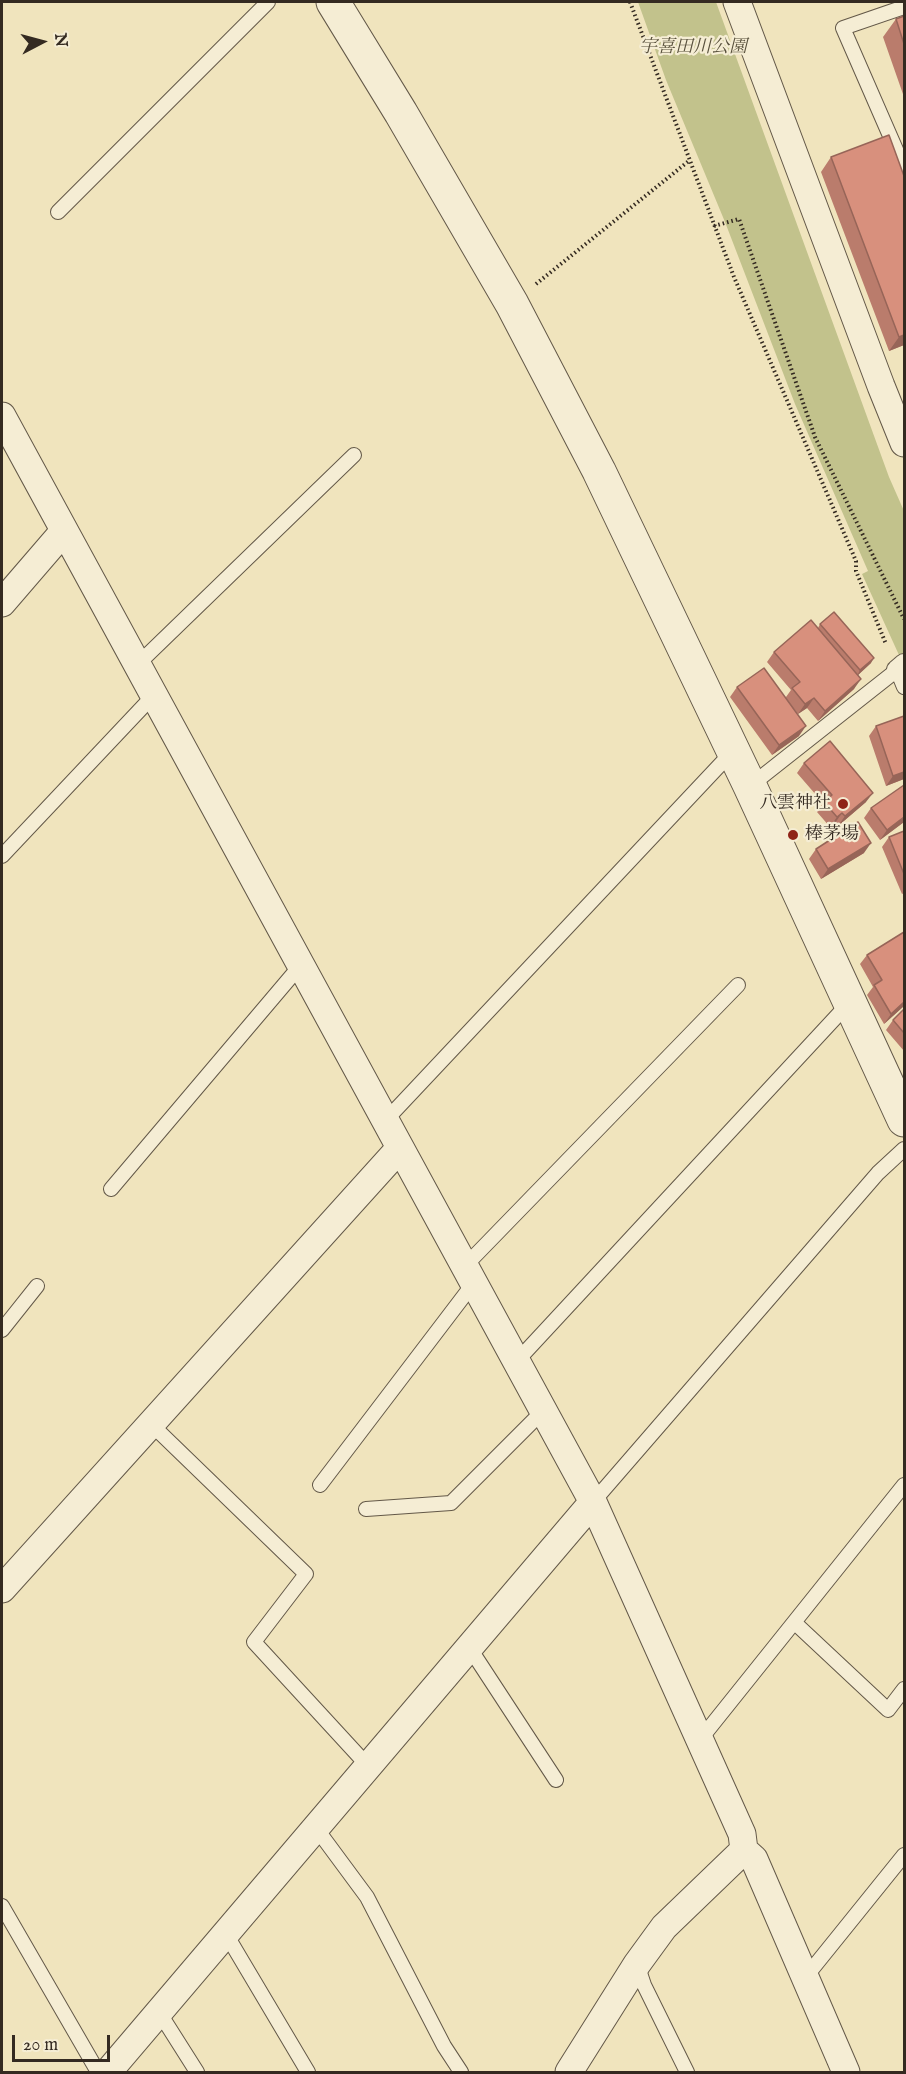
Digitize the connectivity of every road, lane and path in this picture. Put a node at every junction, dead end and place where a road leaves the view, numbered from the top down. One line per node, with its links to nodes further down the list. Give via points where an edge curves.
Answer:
1 (268, 2): 8 (lane)
2 (333, 2): 10 (street)
3 (630, 2): 6 (path)
4 (737, 2): 12 (street)
5 (904, 7): 7 (lane, via 843,28)
6 (690, 160): 9 (path); 10 (path)
7 (904, 168)
8 (58, 212)
9 (714, 226): 16 (path, via 739,219 815,437); 18 (path)
10 (512, 304): 20 (street, via 599,471)
11 (2, 416): 14 (street)
12 (904, 443)
13 (354, 454): 17 (lane)
14 (64, 531): 15 (street); 17 (street)
15 (2, 603)
16 (904, 619)
17 (137, 665): 19 (street)
18 (902, 674): 21 (lane)
19 (153, 696): 22 (lane); 23 (street)
20 (733, 751): 21 (street); 27 (lane)
21 (750, 786): 25 (street)
22 (2, 856)
23 (300, 966): 27 (street); 30 (lane)
24 (738, 985): 31 (lane)
25 (849, 1003): 26 (street); 34 (lane)
26 (904, 1120)
27 (385, 1121): 28 (street)
28 (400, 1148): 31 (street); 36 (street)
29 (904, 1149): 39 (lane, via 878,1173)
30 (111, 1189)
31 (469, 1275): 34 (street); 37 (lane)
32 (37, 1286): 33 (lane)
33 (2, 1330)
34 (516, 1362): 35 (street)
35 (543, 1411): 39 (street); 40 (lane, via 451,1503)
36 (150, 1423): 41 (street); 46 (lane, via 306,1574 254,1642)
37 (320, 1485)
38 (904, 1485): 42 (lane)
39 (593, 1503): 43 (street); 45 (street)
40 (366, 1509)
41 (2, 1589)
42 (795, 1623): 44 (lane, via 888,1710); 45 (lane)
43 (469, 1647): 46 (street); 47 (lane)
44 (904, 1689)
45 (699, 1741): 49 (street, via 742,1834)
46 (368, 1766): 48 (street)
47 (556, 1780)
48 (316, 1828): 52 (street); 60 (lane, via 367,1897)
49 (744, 1850): 53 (street, via 664,1927); 54 (street, via 754,1859)
50 (904, 1855): 54 (lane)
51 (2, 1906): 56 (lane)
52 (226, 1934): 55 (street); 59 (lane)
53 (637, 1964): 61 (street); 62 (lane)
54 (804, 1978): 63 (street)
55 (159, 2012): 57 (street); 58 (lane)
56 (98, 2073)
57 (108, 2073)
58 (197, 2073)
59 (308, 2073)
60 (461, 2073)
61 (569, 2073)
62 (687, 2073)
63 (846, 2073)

